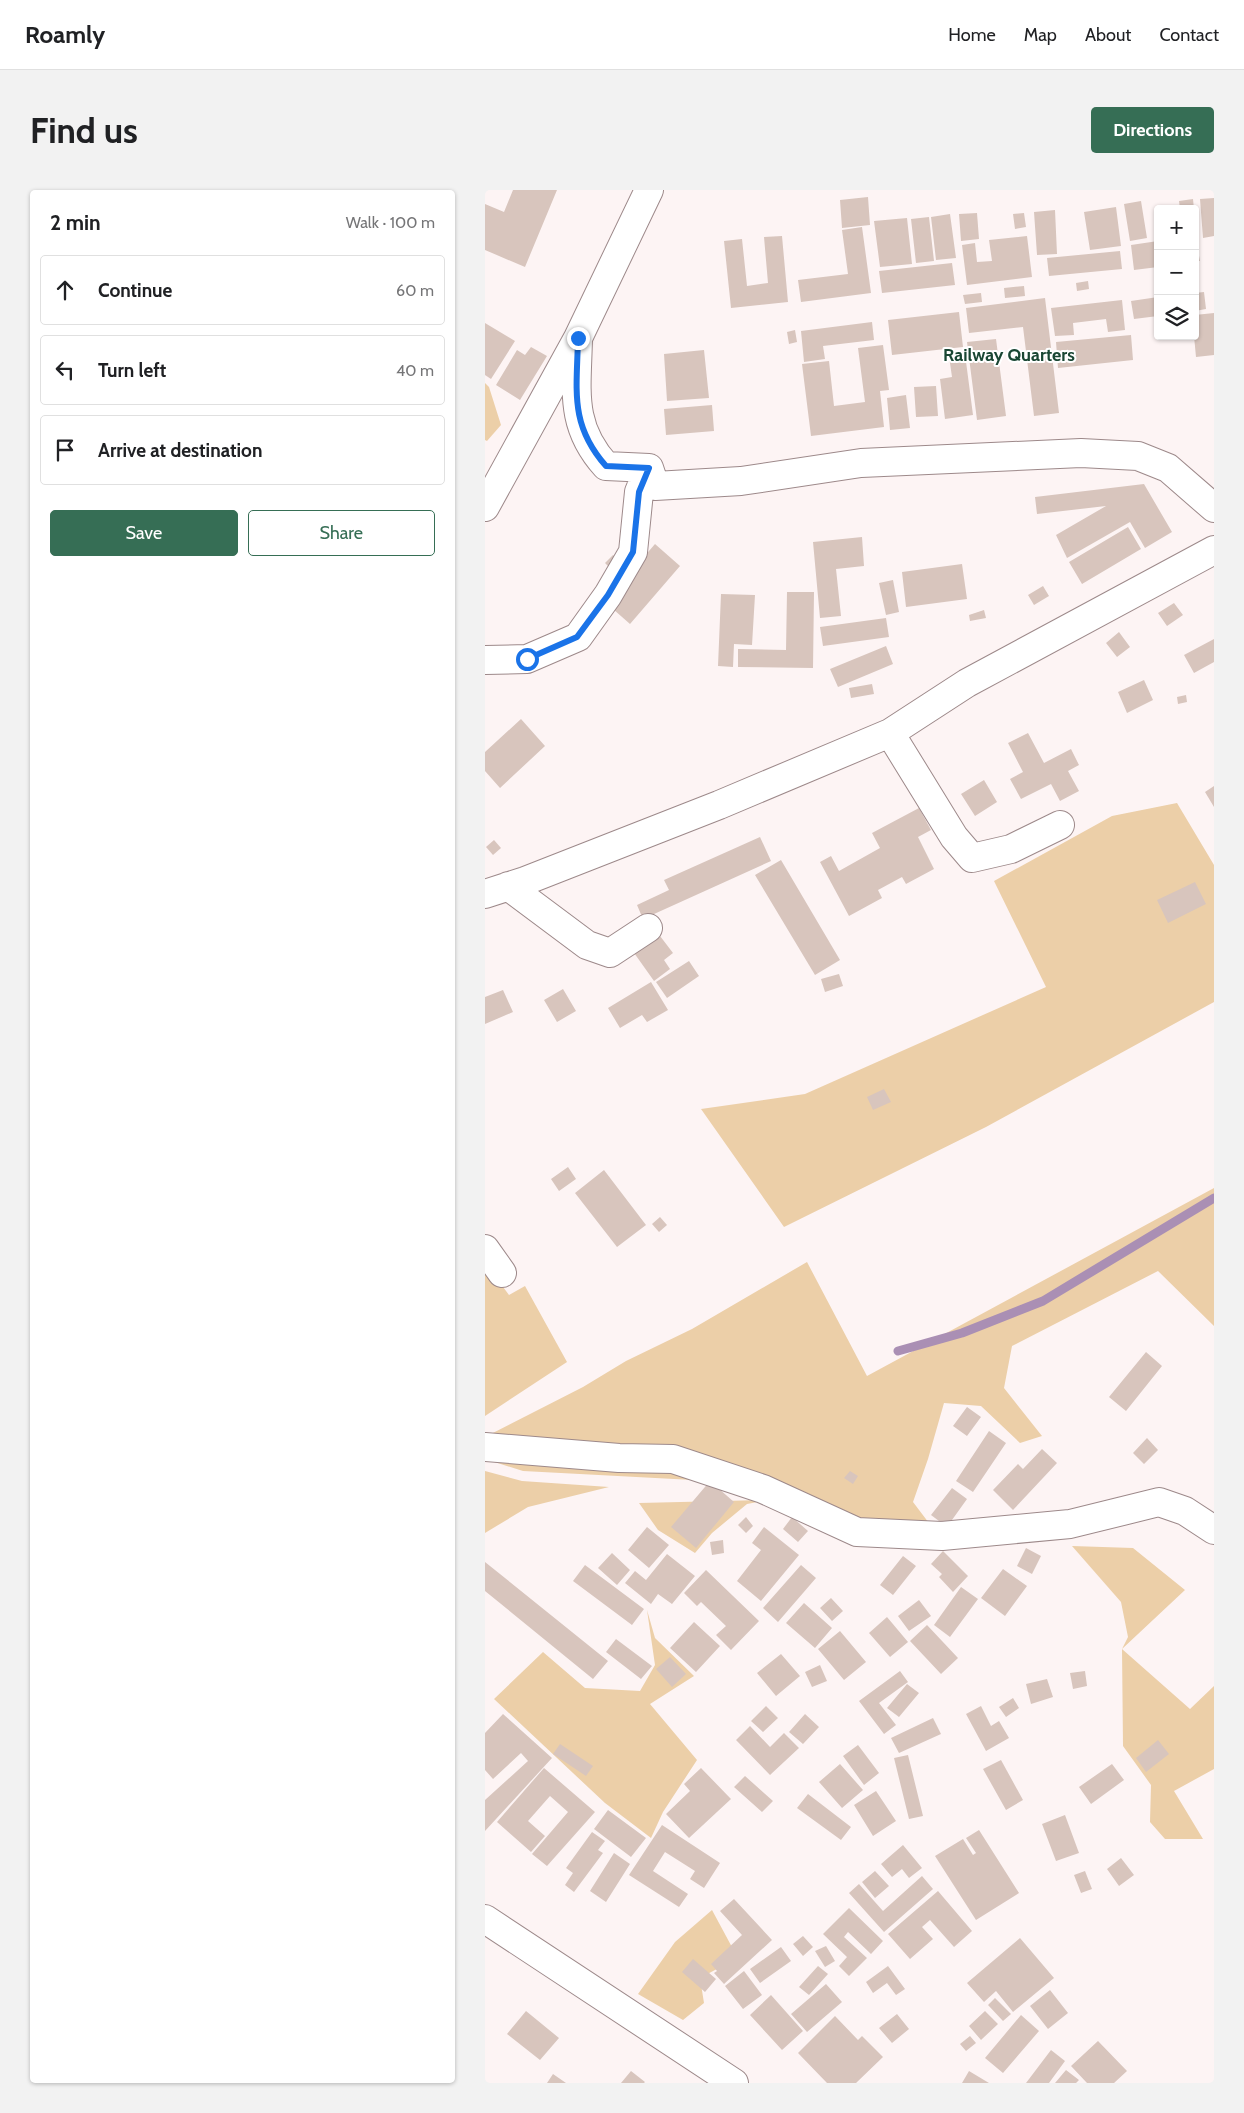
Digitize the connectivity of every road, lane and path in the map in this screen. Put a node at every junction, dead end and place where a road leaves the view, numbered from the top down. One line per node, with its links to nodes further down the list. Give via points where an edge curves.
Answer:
1 (649, 190): 2 (street)
2 (578, 338): 3 (street, via 577,406 592,450 606,466); 4 (street)
3 (649, 468): 5 (street, via 655,486 741,481 861,463 1081,453 1138,456 1168,468); 7 (street, via 639,492 633,552 608,595 577,637 527,659)
4 (485, 508)
5 (1214, 508)
6 (1214, 550): 8 (street, via 967,683)
7 (485, 660)
8 (889, 733): 9 (street, via 955,837 972,858 1011,849); 10 (street, via 719,805)
9 (1060, 826)
10 (497, 890): 11 (street, via 587,945 610,953)
11 (648, 928)
12 (485, 1249): 13 (street)
13 (502, 1273)
14 (485, 1447): 15 (street, via 673,1459 763,1489 857,1532 942,1536 1060,1525 1159,1502 1185,1511)
15 (1214, 1530)
16 (485, 1918): 17 (street)
17 (734, 2083)

